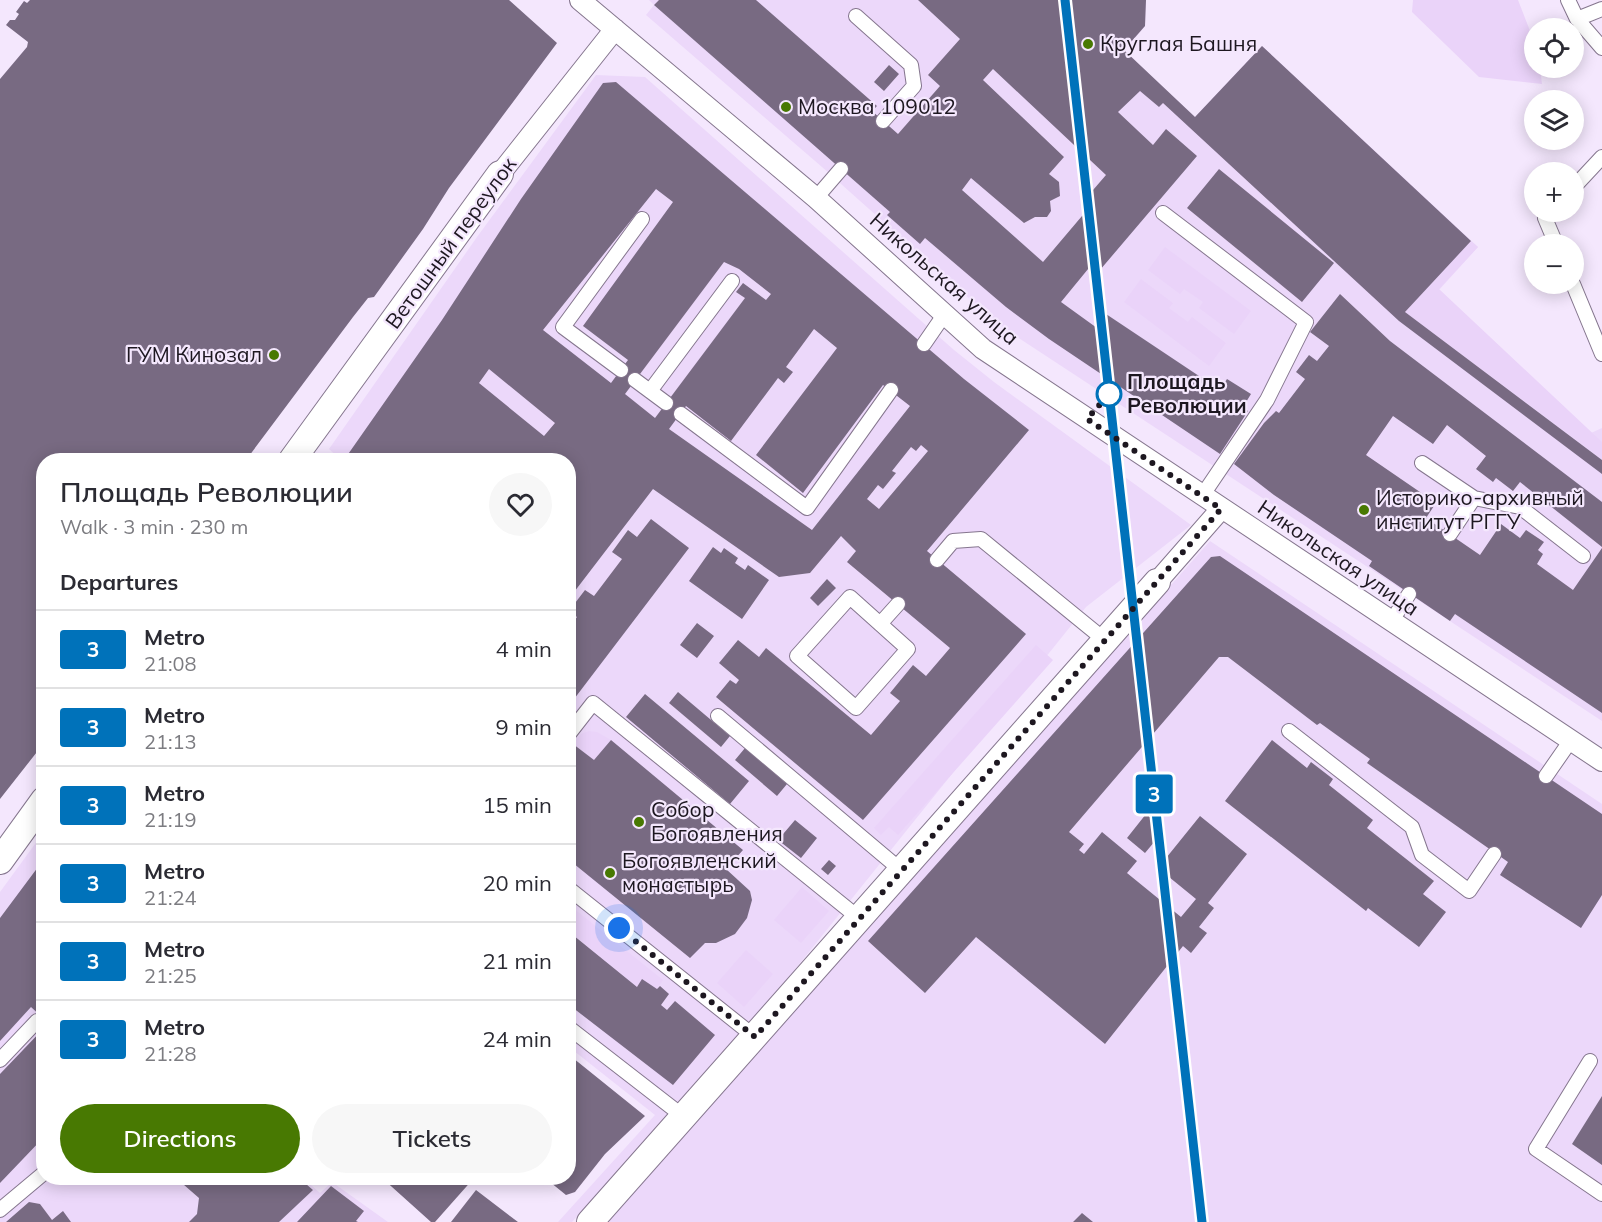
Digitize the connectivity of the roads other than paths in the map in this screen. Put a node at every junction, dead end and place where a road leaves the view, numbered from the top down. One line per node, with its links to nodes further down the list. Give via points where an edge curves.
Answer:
1 (580, 0): 8 (street, Никольская улица)
2 (1568, 0): 5 (lane)
3 (1602, 9): 6 (lane)
4 (856, 16): 10 (lane, via 911,65 914,86)
5 (1577, 18)
6 (1580, 18)
7 (1584, 27): 9 (lane)
8 (615, 29): 13 (street, Ветошный переулок); 15 (street, Никольская улица)
9 (1602, 48)
10 (883, 121)
11 (1602, 157): 14 (lane)
12 (841, 169): 15 (lane)
13 (500, 174): 29 (street, Ветошный переулок)
14 (1584, 176)
15 (816, 198): 20 (street, Никольская улица)
16 (1163, 213): 31 (lane, via 1306,322 1267,400)
17 (642, 219): 23 (lane, via 563,327)
18 (732, 281): 26 (lane)
19 (1577, 294): 22 (lane)
20 (945, 315): 21 (lane); 31 (street, Никольская улица, via 983,349)
21 (924, 344)
22 (1602, 354)
23 (621, 370)
24 (635, 380): 26 (lane)
25 (891, 390): 28 (lane, via 807,508)
26 (650, 391): 27 (lane)
27 (666, 403)
28 (681, 414)
29 (296, 453)
30 (1422, 463): 32 (lane)
31 (1202, 496): 33 (street, Никольская улица)
32 (1474, 498): 34 (lane); 35 (lane, via 1520,507)
33 (1221, 509): 37 (street); 40 (street, Никольская улица)
34 (1450, 534)
35 (1583, 555)
36 (937, 560): 42 (lane, via 953,541 981,539)
37 (1157, 582): 42 (street)
38 (1409, 594): 40 (lane)
39 (898, 604): 41 (lane)
40 (1391, 622): 46 (street, Никольская улица)
41 (880, 624): 41 (lane, via 850,597 797,656 856,708 908,649)
42 (1106, 641): 52 (street)
43 (718, 716): 52 (lane)
44 (576, 725): 54 (lane, via 593,703)
45 (1289, 731): 50 (lane, via 1412,827 1422,855 1469,891)
46 (1571, 740): 47 (street, Никольская улица); 48 (lane)
47 (1602, 761)
48 (1546, 776)
49 (36, 811): 51 (street)
50 (1494, 854)
51 (0, 861)
52 (902, 871): 54 (street)
53 (576, 894): 57 (lane)
54 (860, 919): 57 (street)
55 (36, 1022): 58 (lane)
56 (576, 1033): 60 (lane)
57 (755, 1037): 60 (street)
58 (0, 1060)
59 (1590, 1061): 62 (lane, via 1536,1149)
60 (684, 1117): 64 (street)
61 (36, 1180): 63 (lane)
62 (1602, 1194)
63 (0, 1210)
64 (590, 1222)

